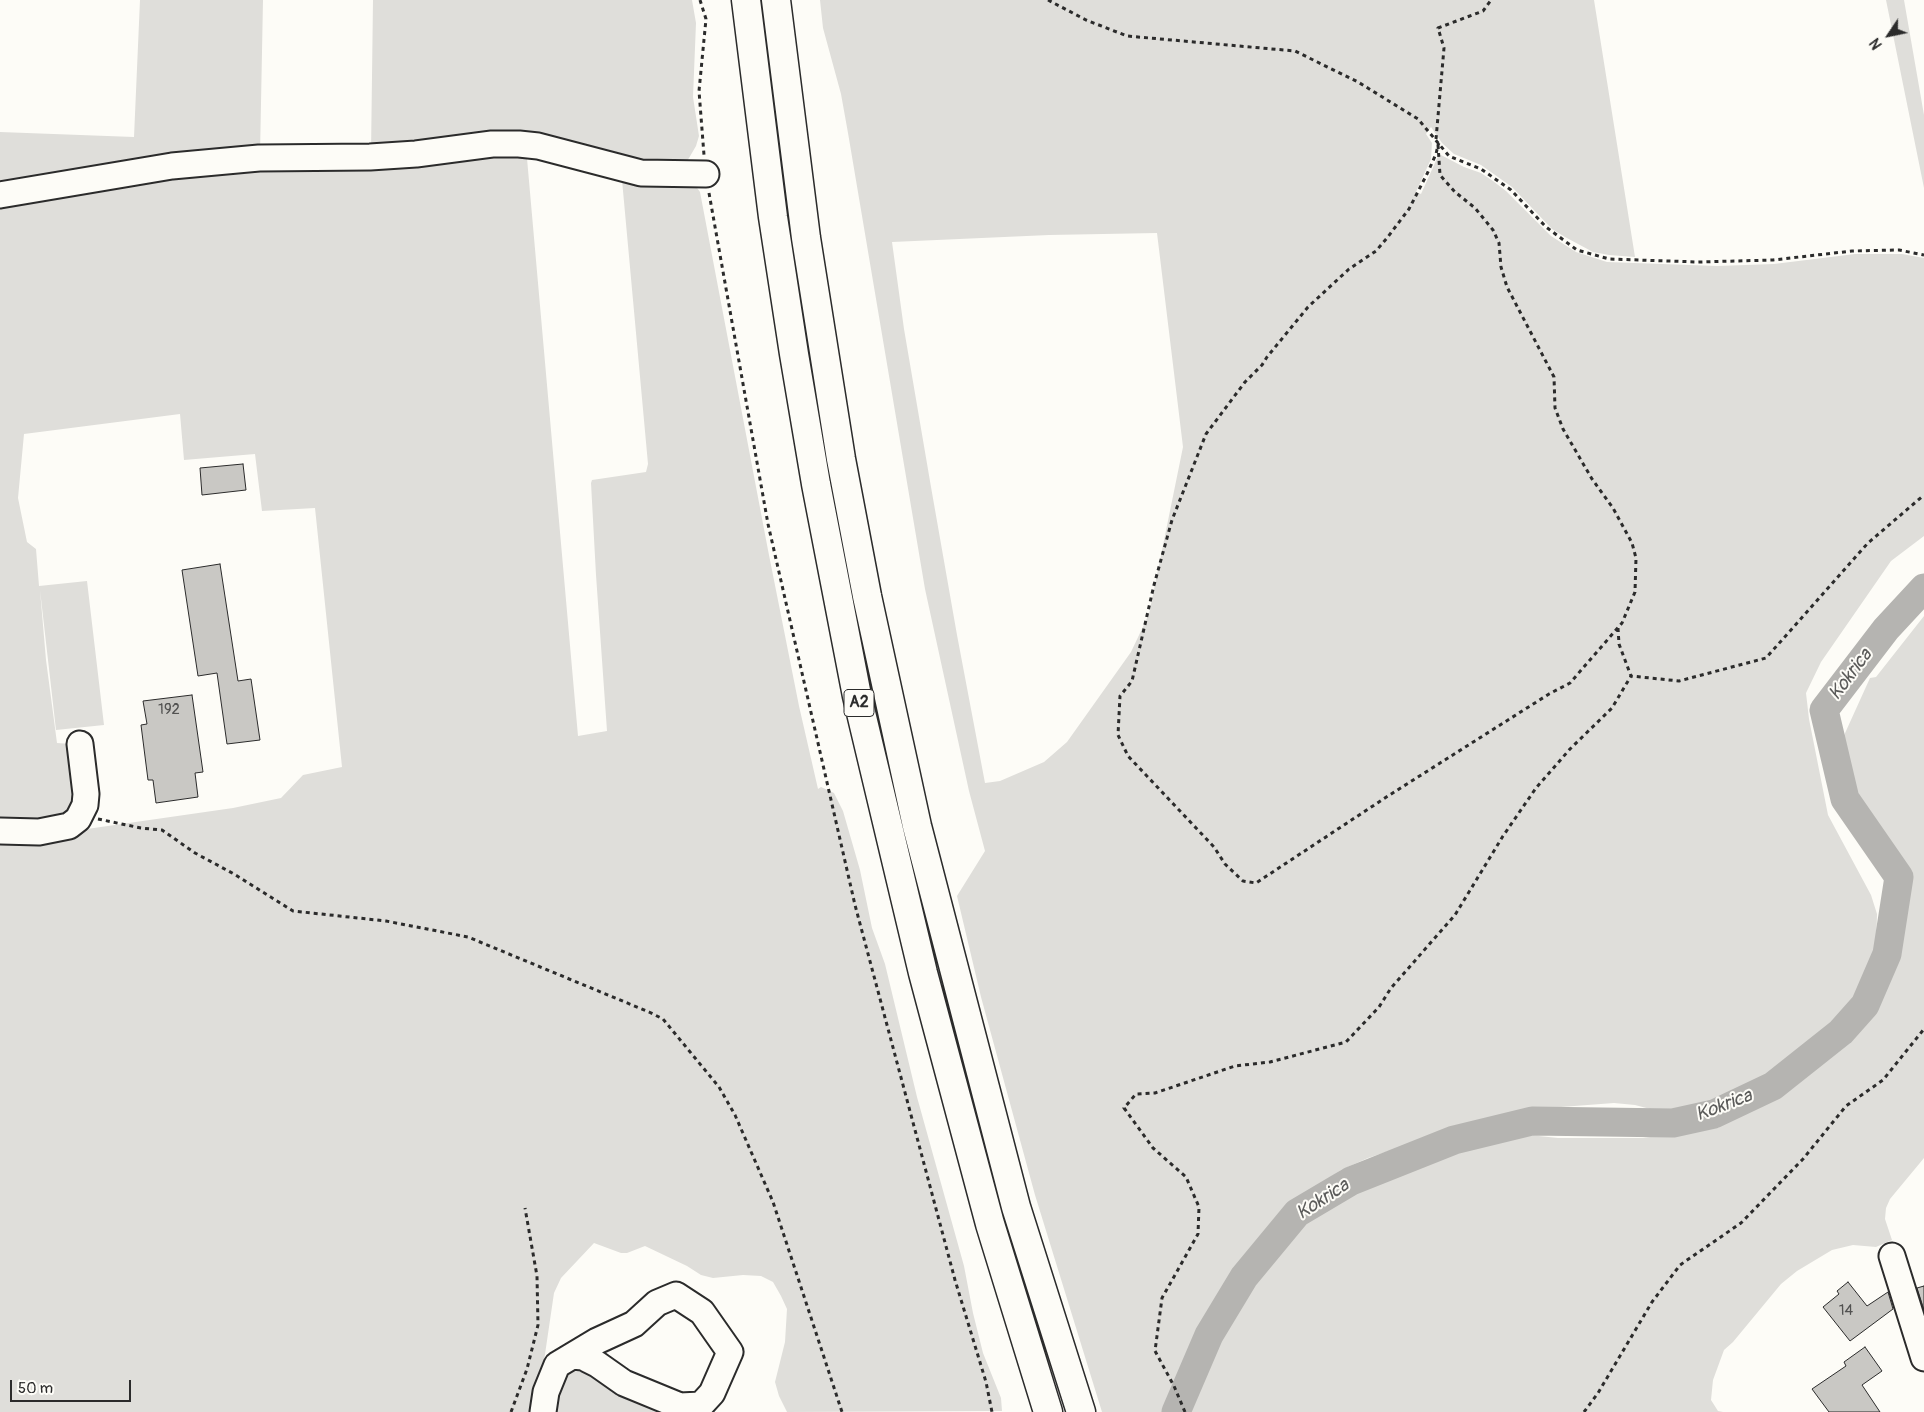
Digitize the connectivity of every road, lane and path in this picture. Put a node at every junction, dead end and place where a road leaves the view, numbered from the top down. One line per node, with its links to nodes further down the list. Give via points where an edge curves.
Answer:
1 (700, 0): 8 (path, via 706,19 699,91)
2 (746, 0): 22 (highway, A2, via 794,354 857,696 923,974 969,1147)
3 (776, 0): 27 (highway, A2, via 806,238 841,459 867,596 922,845 1016,1207)
4 (1048, 0): 6 (path, via 1127,36 1295,51 1358,82 1418,119)
5 (1491, 0): 6 (path, via 1483,11 1438,28 1444,48)
6 (1436, 139): 7 (path)
7 (1439, 144): 10 (path, via 1450,156 1482,169 1511,190 1546,227 1577,250 1609,259 1773,260 1852,251 1899,250); 12 (path, via 1440,175 1494,230 1507,287 1554,377 1555,408 1563,429 1632,543 1636,558 1635,592); 12 (path, via 1409,209 1388,238 1308,307 1206,434 1172,520 1132,681 1120,696 1118,735 1128,756 1214,847 1225,864 1243,881 1256,883 1570,683)
8 (706, 174): 9 (street, via 642,173 538,146 492,144 416,154 259,158 172,166); 26 (path, via 768,524 853,896)
9 (0, 195)
10 (1924, 255)
11 (1924, 495): 13 (path, via 1868,543 1766,658 1679,681)
12 (1618, 628): 13 (path, via 1619,644)
13 (1631, 676): 28 (path, via 1612,708 1536,788 1502,836 1455,915 1346,1042 1270,1062 1235,1066 1154,1093 1136,1094 1124,1108 1153,1148 1186,1178 1199,1207 1198,1234 1162,1298 1155,1351)
14 (80, 744): 15 (street, via 86,794)
15 (80, 816): 16 (street, via 69,826 39,832); 25 (path, via 162,830 292,911 386,921 468,937 663,1019 719,1087 735,1116 773,1202)
16 (0, 831)
17 (1924, 1029): 29 (path, via 1883,1080 1846,1106 1804,1159 1741,1223 1680,1265 1652,1302)
18 (525, 1208): 23 (path, via 537,1276 538,1325 527,1369)
19 (1892, 1256): 21 (street)
20 (572, 1356): 20 (street, via 584,1357 624,1383 680,1406 700,1405 712,1393 730,1352 702,1312 676,1295 657,1303 634,1324); 24 (street, via 557,1365 546,1392)
21 (1924, 1358)
22 (1045, 1401)
23 (511, 1412)
24 (543, 1412)
25 (842, 1412)
26 (992, 1412)
27 (1081, 1412)
28 (1185, 1412)
29 (1584, 1412)

